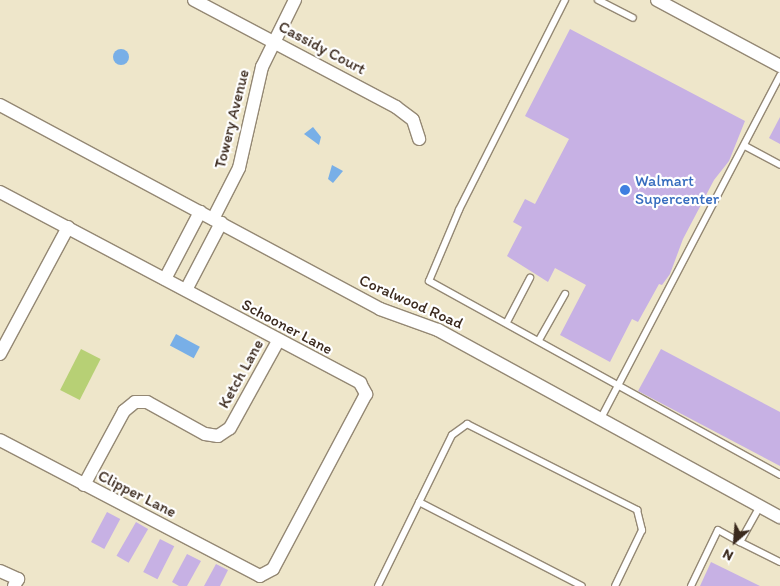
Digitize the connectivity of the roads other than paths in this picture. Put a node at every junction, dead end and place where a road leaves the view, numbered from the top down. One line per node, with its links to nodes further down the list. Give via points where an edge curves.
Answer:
1 (194, 0): 7 (street, Cassidy Court)
2 (295, 0): 7 (street, Towery Avenue)
3 (566, 0): 22 (lane, via 428,274 429,281)
4 (598, 0): 6 (lane)
5 (657, 0): 8 (street)
6 (633, 18)
7 (274, 41): 11 (street, Cassidy Court, via 396,107 413,120); 16 (street, Towery Avenue, via 255,92 239,168)
8 (780, 66)
9 (780, 75): 12 (lane)
10 (0, 105): 15 (street, Coralwood Road)
11 (419, 139)
12 (745, 146): 13 (lane); 26 (lane)
13 (780, 165)
14 (0, 192): 17 (street, Schooner Lane)
15 (200, 212): 16 (street, Coralwood Road); 19 (street)
16 (217, 221): 20 (street, Towery Avenue); 27 (street, Coralwood Road, via 380,309 438,330)
17 (68, 227): 19 (street, Schooner Lane); 25 (street)
18 (530, 278): 22 (lane)
19 (165, 279): 20 (street, Schooner Lane)
20 (186, 290): 24 (street, Schooner Lane)
21 (565, 294): 23 (lane)
22 (508, 322): 23 (lane)
23 (539, 340): 26 (lane, via 546,349)
24 (278, 341): 30 (street, Ketch Lane, via 230,428 218,436 205,434 147,402 135,402 124,411); 37 (street, Schooner Lane, via 360,383 366,394 273,569)
25 (0, 354)
26 (616, 388): 27 (lane); 29 (lane)
27 (601, 418): 32 (street, Coralwood Road)
28 (0, 440): 30 (street, Clipper Lane)
29 (780, 475)
30 (84, 485): 37 (street, Clipper Lane)
31 (419, 502): 39 (lane); 40 (lane); 41 (lane, via 452,434 467,424 478,426 637,510 642,530)
32 (760, 506): 33 (street, Coralwood Road); 34 (lane)
33 (780, 517)
34 (740, 542): 35 (lane); 42 (lane, via 718,530)
35 (780, 562)
36 (0, 571): 38 (street)
37 (260, 576)
38 (16, 583)
39 (378, 586)
40 (582, 586)
41 (615, 586)
42 (691, 586)

